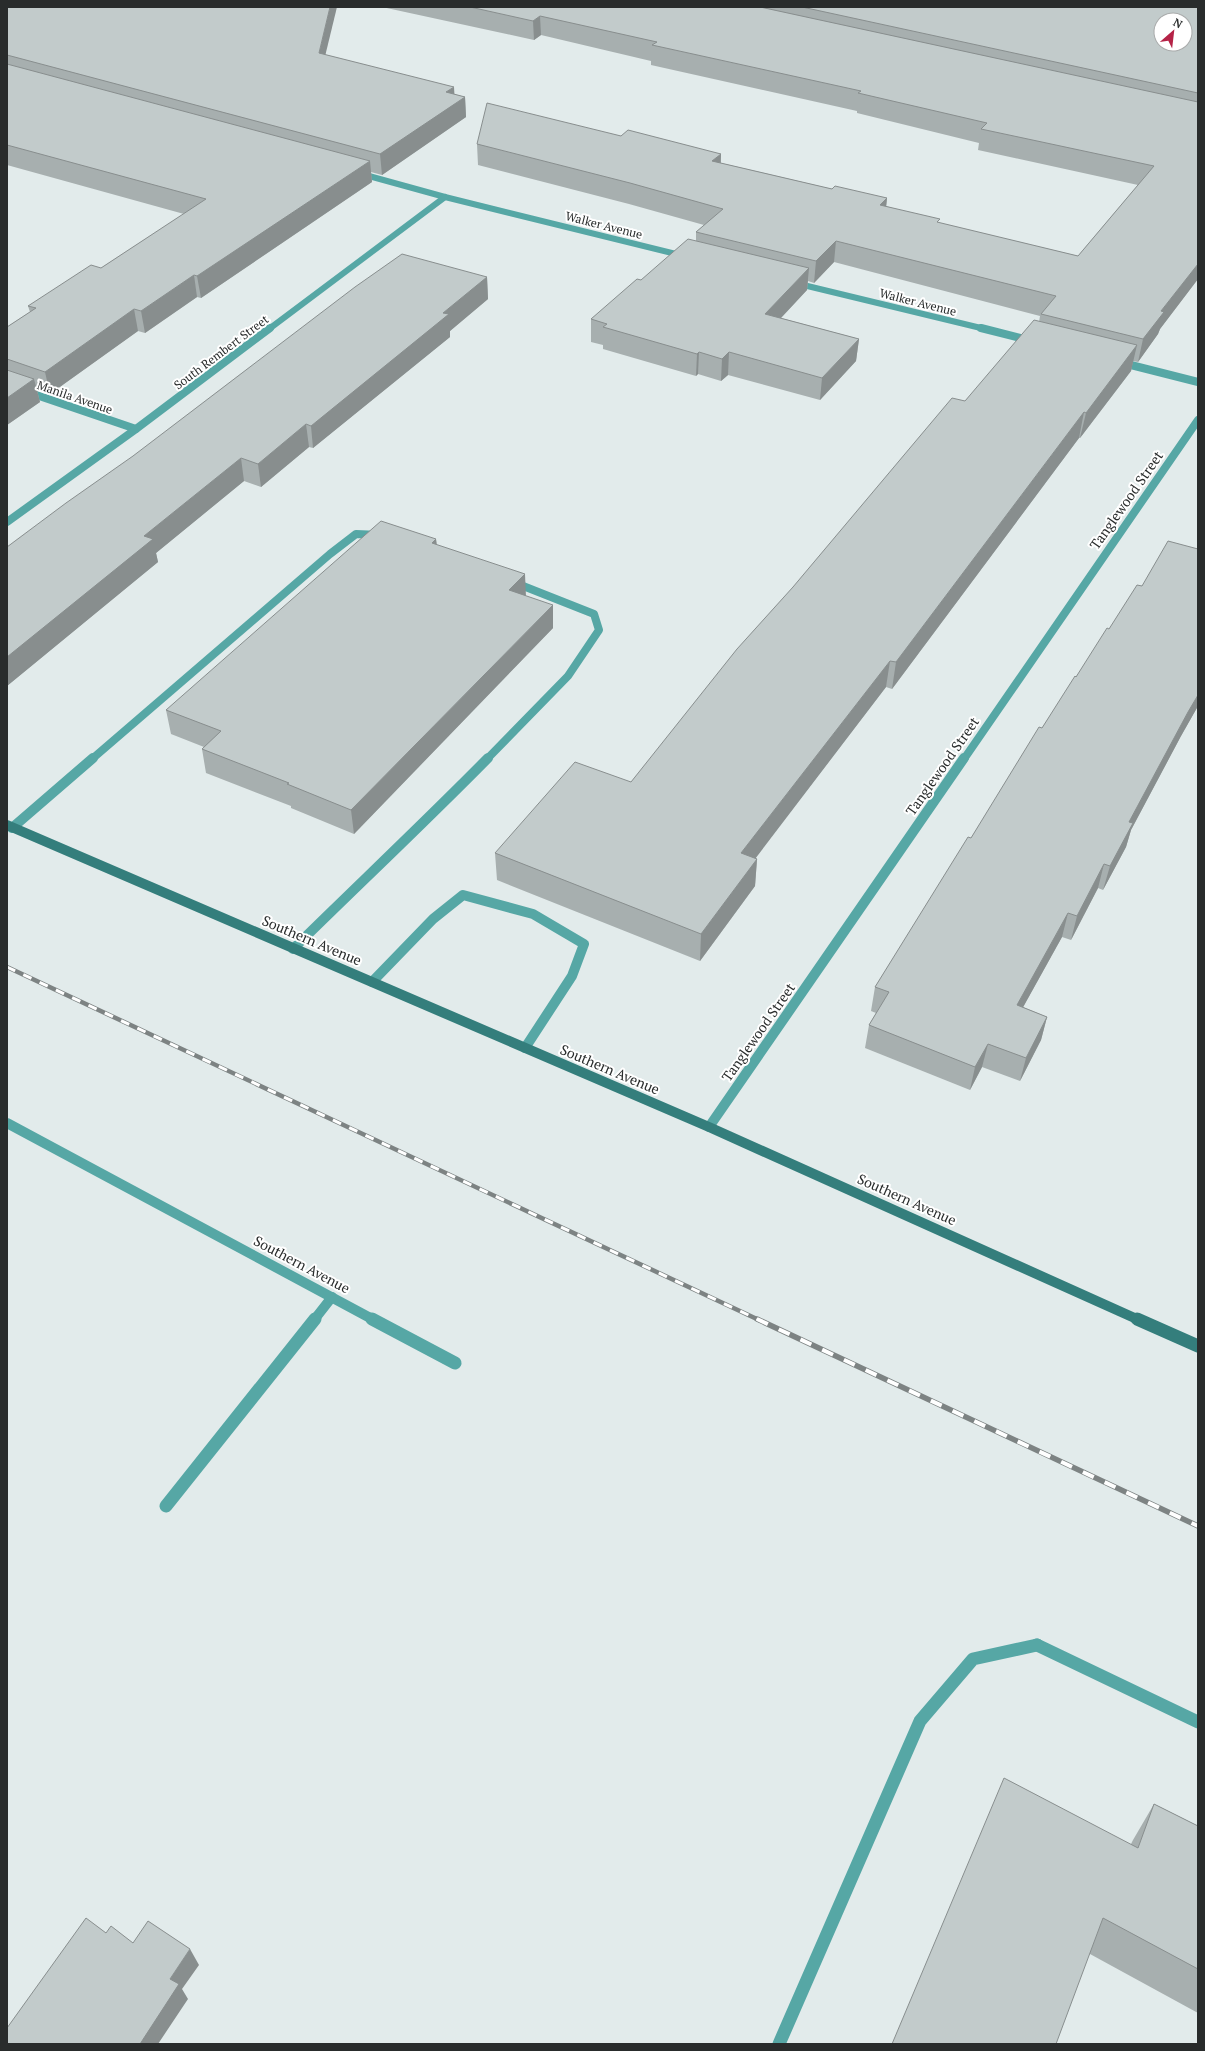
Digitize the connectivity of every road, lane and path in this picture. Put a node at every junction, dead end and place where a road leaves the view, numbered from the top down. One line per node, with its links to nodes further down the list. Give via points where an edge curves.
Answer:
1 (353, 172): 2 (street, Walker Avenue)
2 (446, 197): 3 (street, Walker Avenue); 10 (street, South Rembert Street)
3 (694, 258)
4 (787, 281): 5 (street, Walker Avenue)
5 (1043, 344)
6 (1113, 361): 7 (street)
7 (1198, 382)
8 (7, 385): 10 (street, Manila Avenue)
9 (1198, 420): 19 (street, Tanglewood Street)
10 (136, 429): 11 (street, South Rembert Street)
11 (7, 522)
12 (388, 537): 14 (street, via 356,534)
13 (501, 577): 15 (street, via 594,614 600,630 568,676 437,810)
14 (10, 826): 15 (main road, Southern Avenue)
15 (293, 949): 16 (main road, Southern Avenue)
16 (372, 982): 17 (main road, Southern Avenue); 17 (street, via 463,895 533,914 584,944 572,976)
17 (525, 1048): 19 (main road, Southern Avenue)
18 (7, 1123): 20 (street, Southern Avenue)
19 (709, 1127): 21 (main road, Southern Avenue)
20 (332, 1297): 22 (street, Southern Avenue); 23 (street)
21 (1198, 1346)
22 (455, 1363)
23 (166, 1506)
24 (1198, 1722): 25 (street, via 1037,1645 973,1659 920,1721)
25 (779, 2044)

